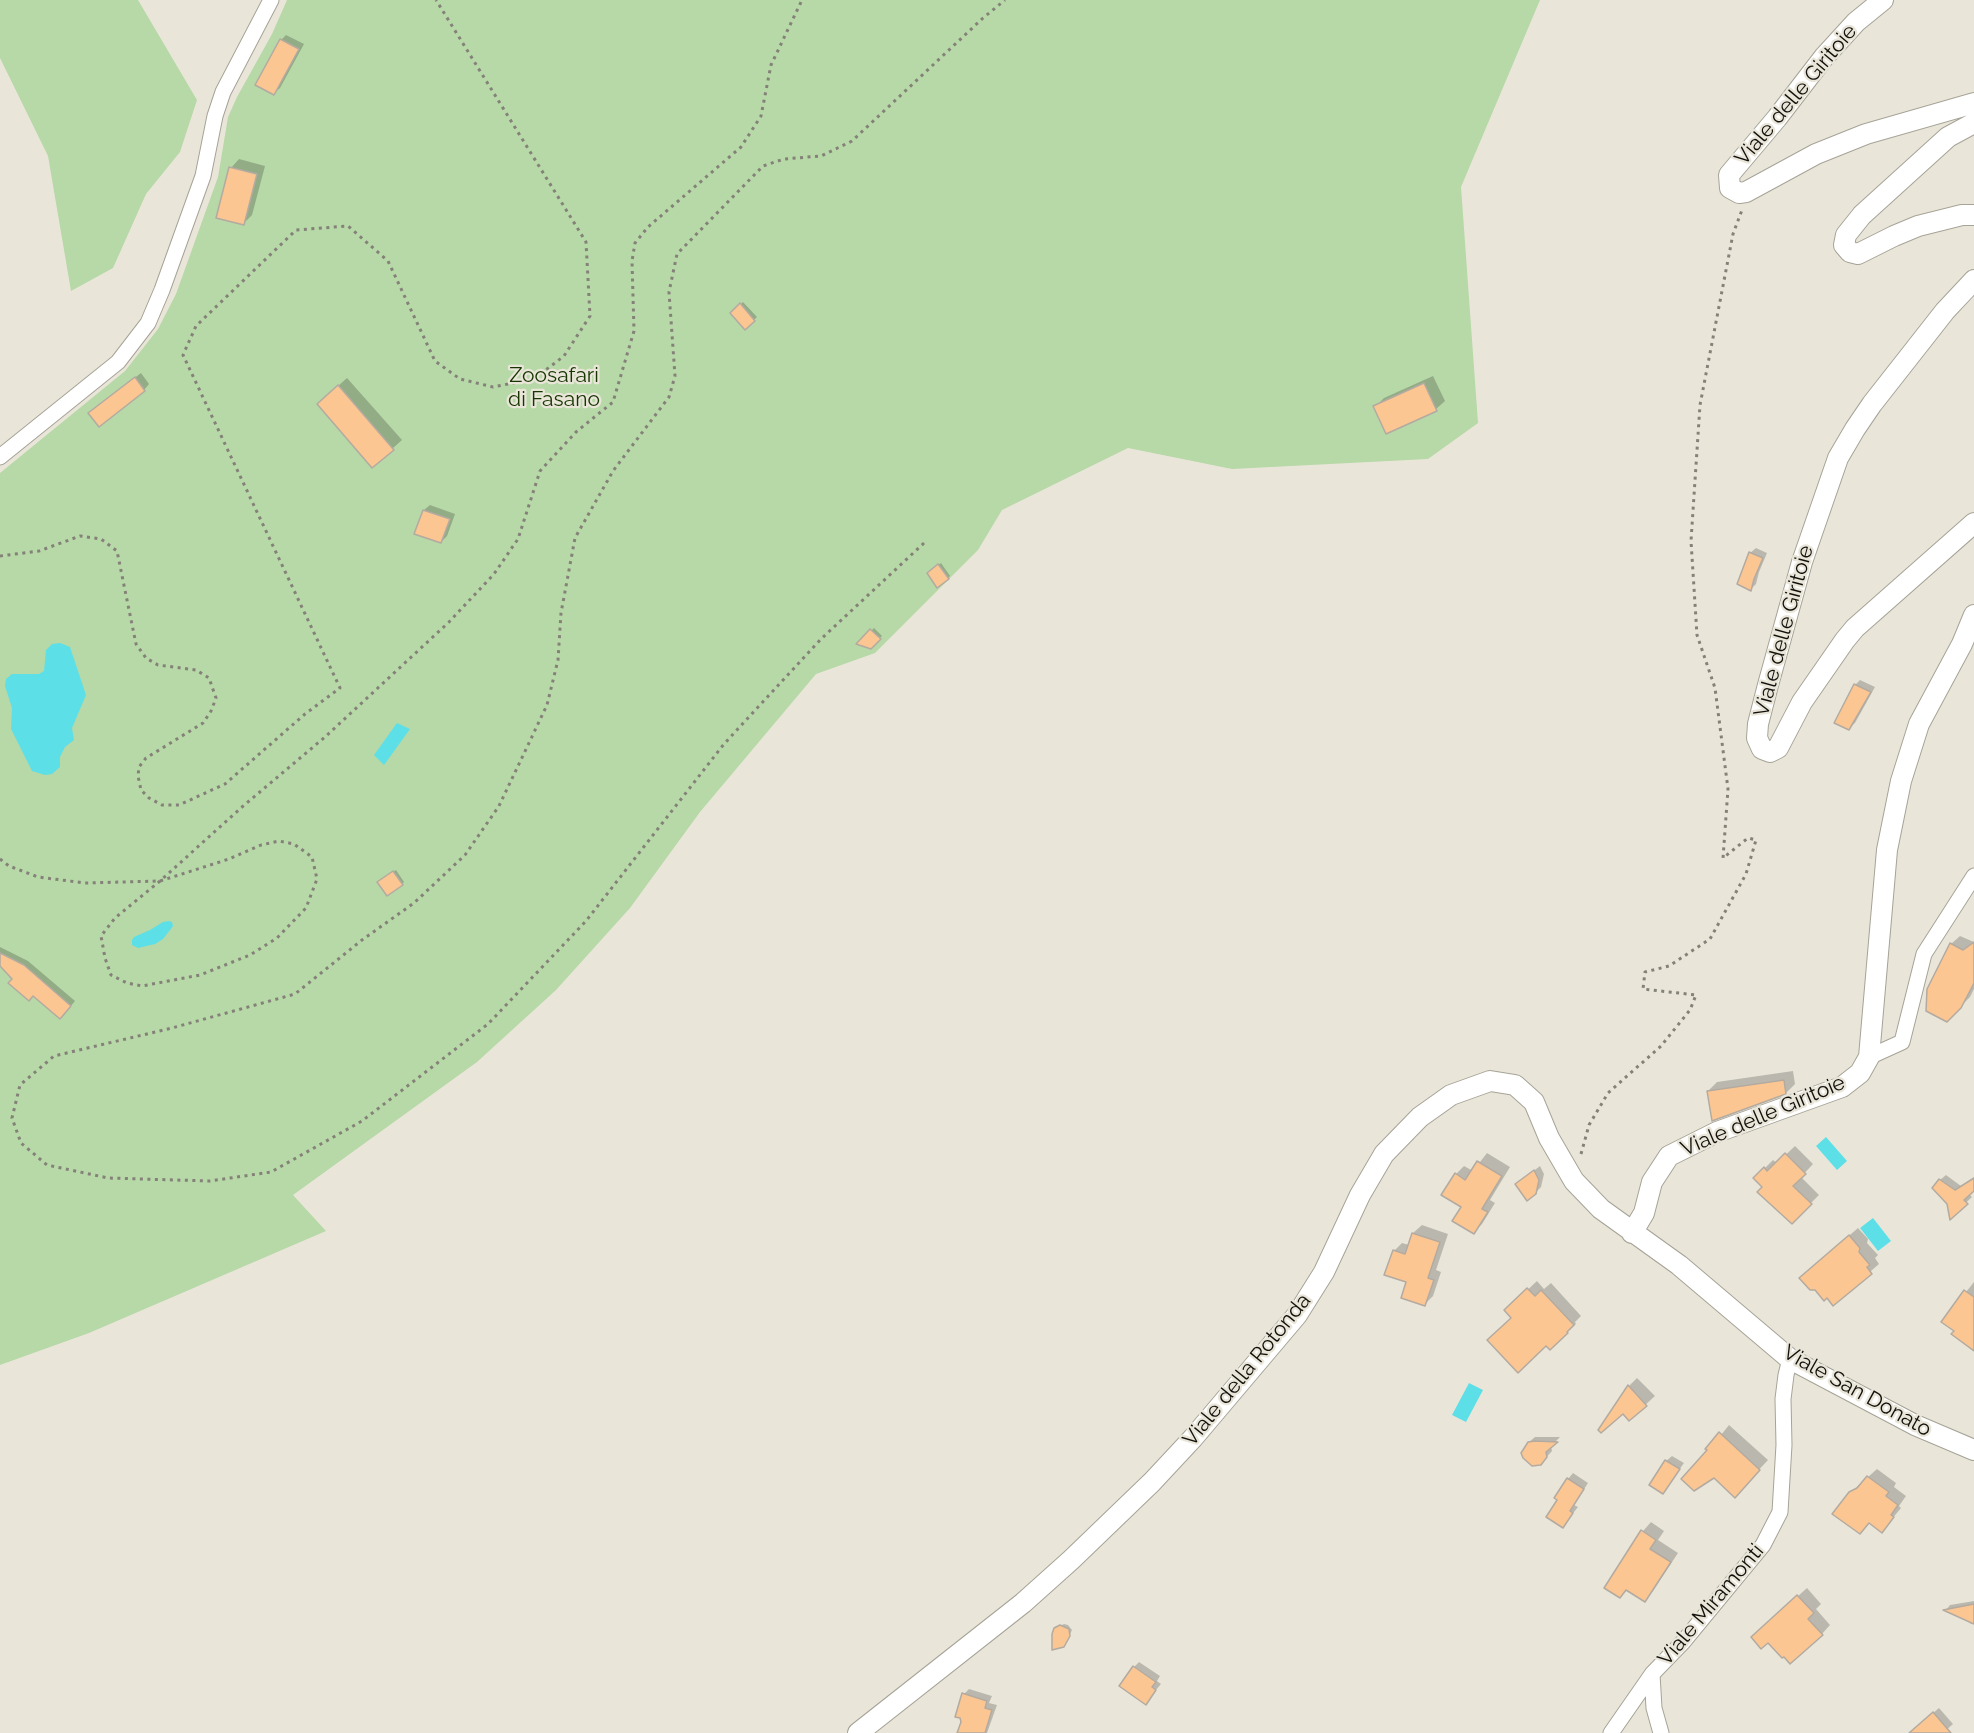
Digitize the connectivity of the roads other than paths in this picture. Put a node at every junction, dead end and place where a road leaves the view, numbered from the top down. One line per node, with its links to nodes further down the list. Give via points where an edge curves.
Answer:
1 (271, 0): 7 (street, via 223,92 203,176 148,323 118,362)
2 (1883, 0): 3 (street, Viale delle Giritoie, via 1824,57 1729,175 1730,188 1746,192 1816,153 1875,131)
3 (1974, 103)
4 (1974, 123): 5 (street, via 1948,137 1862,215 1845,235 1844,245 1858,254 1918,226)
5 (1974, 215)
6 (1974, 280): 8 (street, Viale delle Giritoie, via 1885,388 1838,458 1802,562 1768,685 1758,724 1757,738 1762,749 1770,752 1778,748 1802,702 1855,628)
7 (0, 457)
8 (1974, 523)
9 (1974, 615): 11 (street, via 1919,724 1901,780 1887,850)
10 (1974, 876): 11 (street, via 1924,954 1902,1042)
11 (1869, 1057): 12 (street, Viale delle Giritoie, via 1860,1073 1842,1087 1717,1132 1669,1156 1652,1182 1644,1213)
12 (1632, 1233): 13 (street, Viale San Donato, via 1679,1266); 16 (street, Viale della Rotonda, via 1574,1181 1534,1102 1515,1085 1490,1081 1451,1095 1420,1117 1384,1154 1324,1272 1297,1315 1193,1438 1152,1482 1023,1603)
13 (1790, 1359): 14 (street, Viale San Donato, via 1915,1425); 15 (street, Viale Miramonti, via 1783,1400 1780,1512 1763,1545)
14 (1974, 1450)
15 (1652, 1674): 17 (street, Viale Miramonti); 18 (street, via 1654,1708)
16 (858, 1733)
17 (1611, 1733)
18 (1661, 1733)

